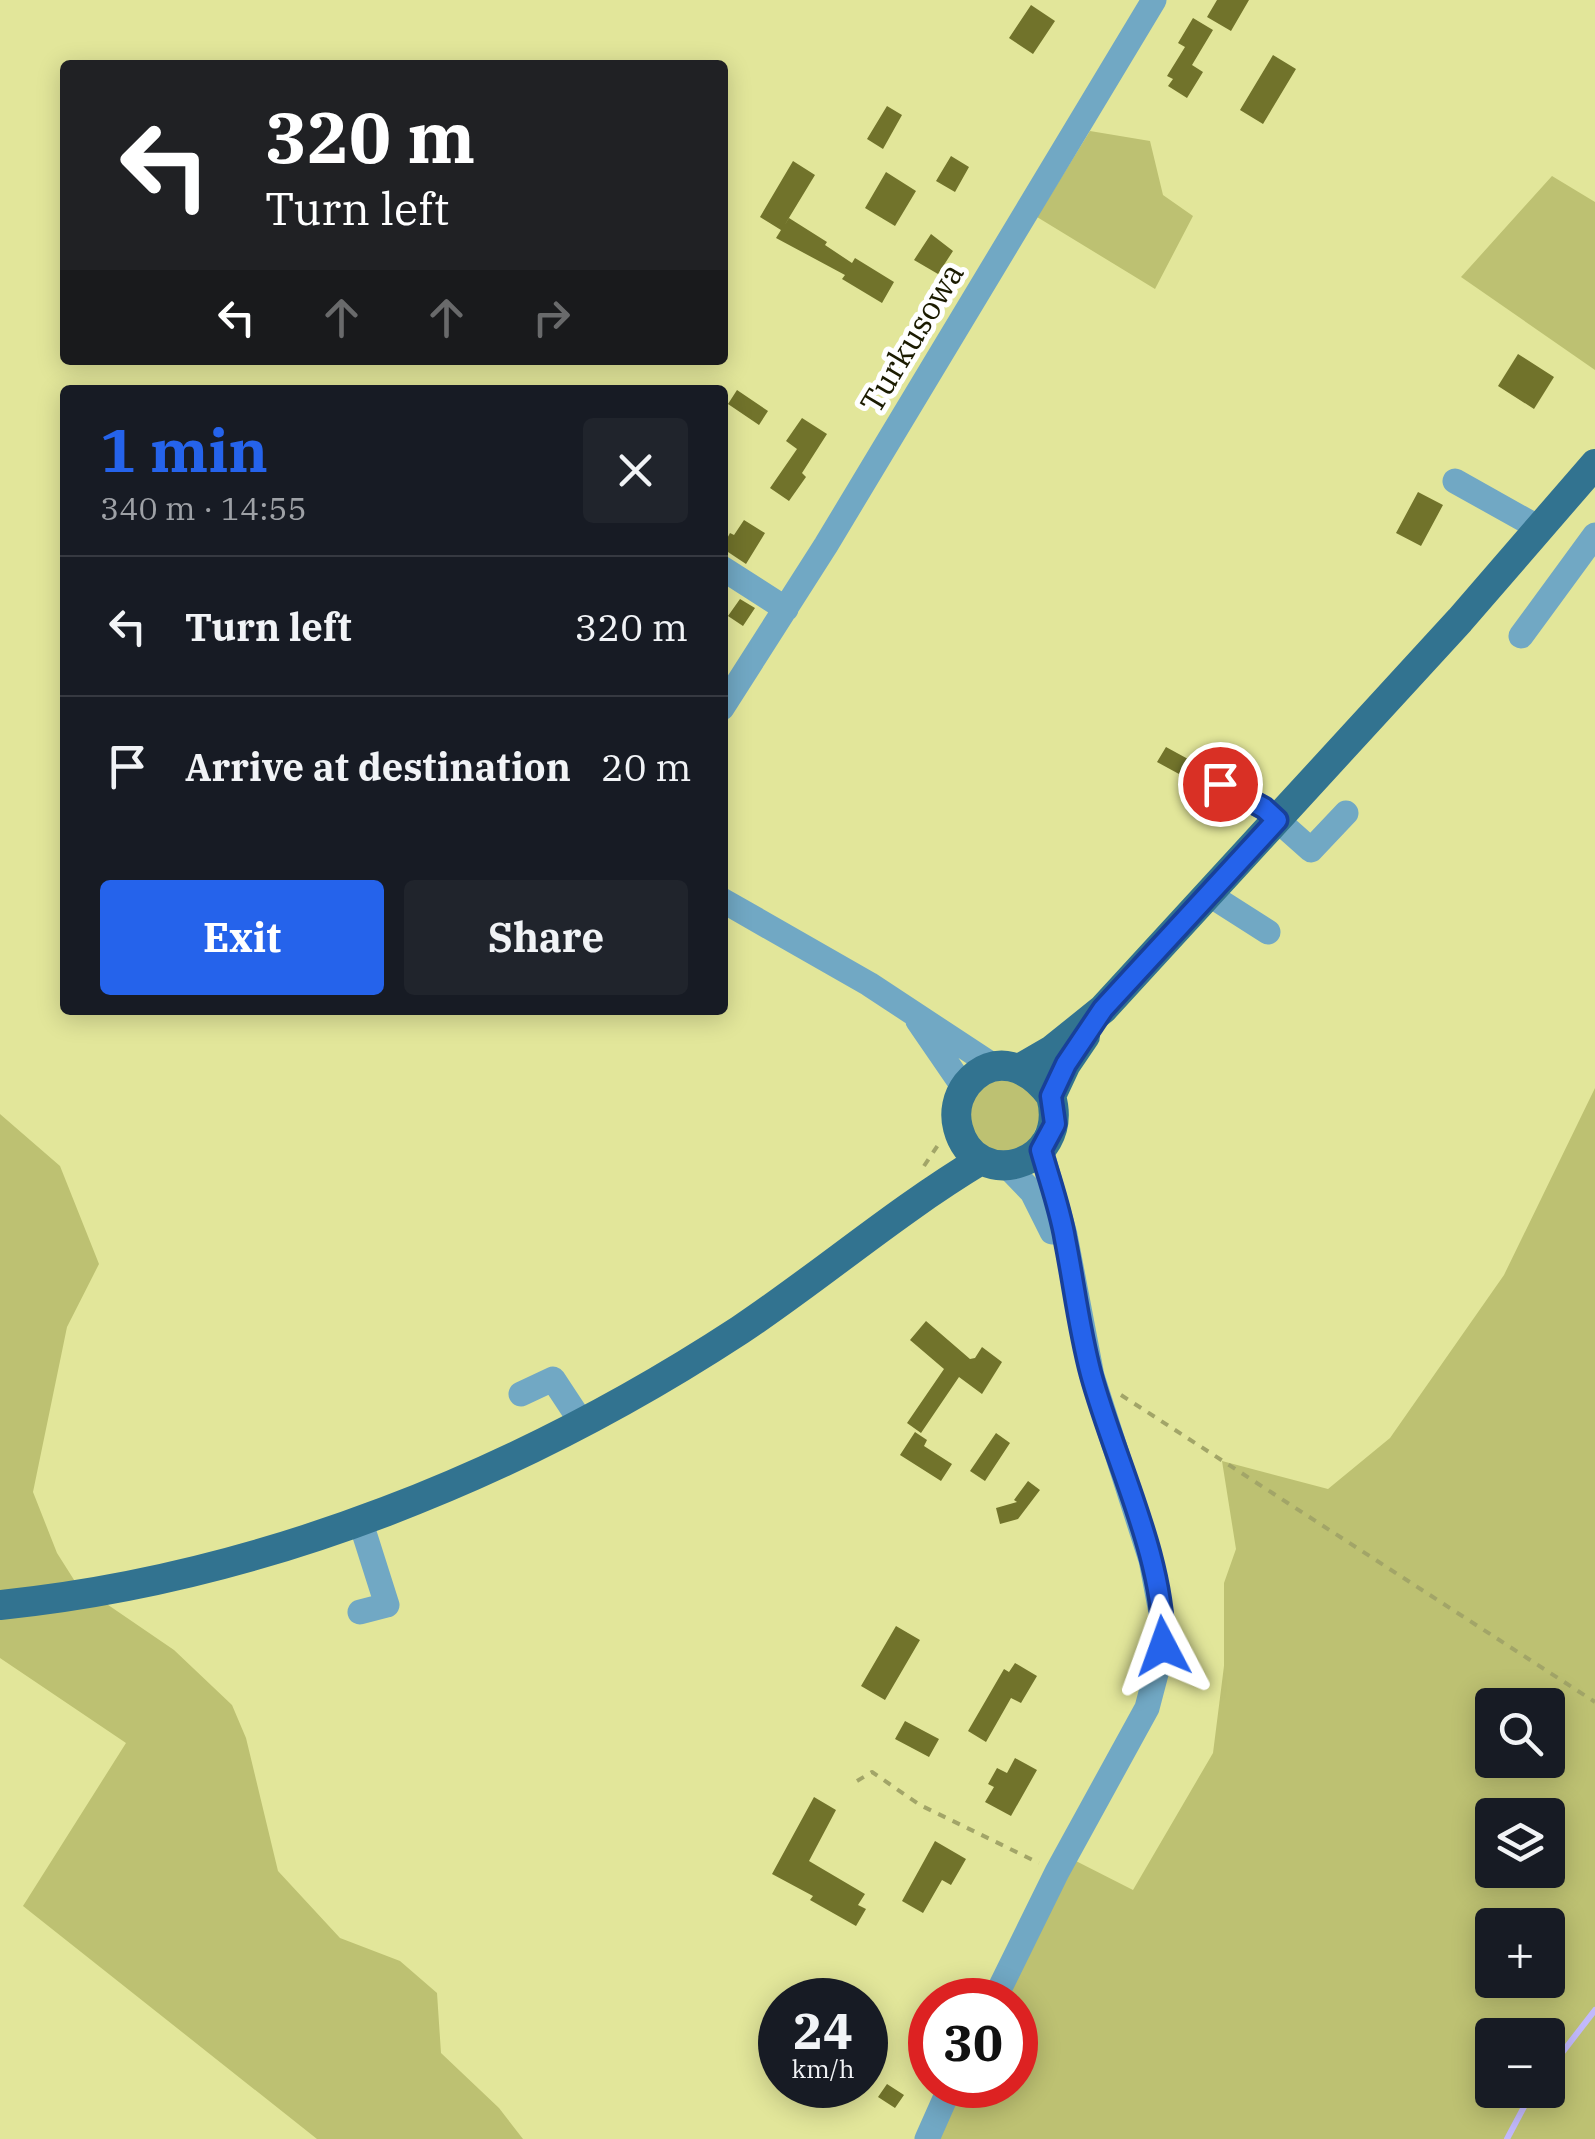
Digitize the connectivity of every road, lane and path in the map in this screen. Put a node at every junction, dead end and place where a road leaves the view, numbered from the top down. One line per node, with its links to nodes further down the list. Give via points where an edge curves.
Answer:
1 (1154, 0): 7 (street, Turkusowa)
2 (1595, 464): 4 (main road)
3 (1455, 482): 4 (street)
4 (1539, 528): 12 (main road)
5 (1595, 535): 8 (street)
6 (728, 572): 7 (street)
7 (786, 608): 9 (street, Turkusowa)
8 (1520, 636)
9 (728, 699)
10 (1220, 784): 12 (street)
11 (1346, 813): 12 (street, via 1311,850)
12 (1277, 820): 13 (main road)
13 (1210, 895): 15 (street); 17 (main road)
14 (728, 903): 16 (street)
15 (1268, 932)
16 (909, 1009): 18 (street); 19 (street)
17 (1103, 1009): 18 (main road, via 1052,1050); 20 (main road)
18 (1008, 1068): 19 (main road, via 977,1074); 20 (main road, via 1039,1079)
19 (964, 1088): 21 (main road)
20 (1051, 1096): 22 (main road, via 1055,1124)
21 (950, 1133): 23 (main road); 24 (path); 25 (main road)
22 (1041, 1150): 23 (main road, via 1032,1158); 26 (street)
23 (994, 1163): 25 (main road); 26 (street, via 1032,1192)
24 (921, 1171)
25 (897, 1213): 29 (main road, via 740,1330)
26 (1071, 1278): 27 (street)
27 (1092, 1376): 33 (path); 35 (street, via 1151,1560 1163,1646 1147,1708)
28 (521, 1394): 29 (street, via 553,1379)
29 (582, 1423): 30 (main road)
30 (360, 1520): 31 (main road, via 178,1574); 32 (street, via 387,1605)
31 (0, 1606)
32 (360, 1612)
33 (1595, 1702)
34 (857, 1781): 35 (path, via 872,1772 920,1806)
35 (1056, 1872): 36 (street)
36 (1005, 1978)
37 (941, 2108): 38 (street)
38 (926, 2139)

